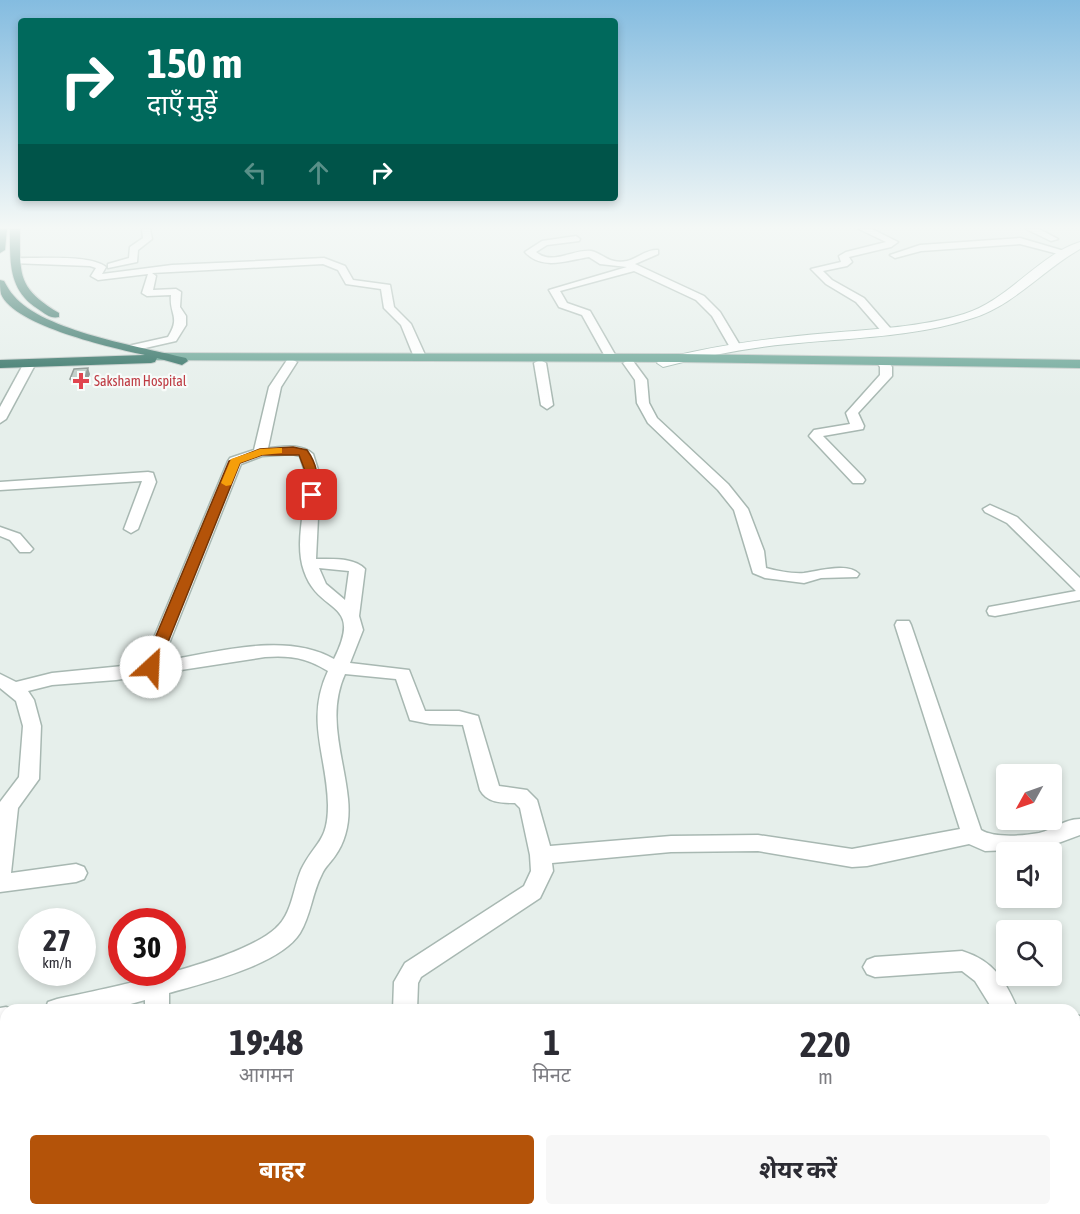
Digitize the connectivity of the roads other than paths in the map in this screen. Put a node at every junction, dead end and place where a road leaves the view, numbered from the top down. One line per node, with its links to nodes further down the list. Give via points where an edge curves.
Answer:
1 (2, 286): 10 (highway, via 10,300 23,310 44,322)
2 (19, 286): 10 (highway, via 38,306)
3 (149, 286): 13 (street, via 147,293 176,292 175,307 181,316 181,327 172,339)
4 (383, 286): 15 (street, via 389,308 406,324)
5 (568, 286): 16 (street, via 554,290 562,304 586,313)
6 (673, 286): 12 (street, via 699,298 716,314)
7 (835, 286): 9 (street, via 860,300)
8 (1023, 286): 9 (main road, via 982,311 950,321)
9 (886, 331): 12 (main road)
10 (92, 338): 11 (highway)
11 (113, 343): 13 (highway); 19 (highway)
12 (735, 347): 17 (main road)
13 (132, 348): 14 (highway)
14 (163, 355): 15 (main road); 18 (main road); 20 (highway)
15 (420, 357): 16 (main road)
16 (611, 358): 17 (main road)
17 (678, 358): 25 (main road); 27 (main road)
18 (140, 359): 19 (highway); 20 (highway)
19 (85, 361): 22 (highway)
20 (182, 361): 21 (main road)
21 (291, 362): 23 (main road); 32 (street, via 275,387)
22 (30, 363): 26 (highway); 31 (street)
23 (540, 363): 24 (main road); 30 (street)
24 (629, 363): 25 (main road); 40 (street, via 641,380 643,403 652,420 741,509 759,570 804,578 820,573)
25 (663, 363): 27 (main road)
26 (0, 364)
27 (884, 364): 28 (main road); 29 (main road); 33 (street, via 883,380 852,413 858,426 815,436)
28 (1080, 364)
29 (1080, 370)
30 (547, 405)
31 (0, 419)
32 (260, 452): 39 (street, via 306,454 313,476); 46 (street, via 235,461)
33 (858, 480)
34 (0, 486): 36 (street, via 148,476)
35 (990, 509): 41 (street, via 1012,520)
36 (131, 529)
37 (0, 531): 38 (street, via 15,537)
38 (25, 549)
39 (309, 563): 44 (street, via 322,590); 44 (street, via 357,569)
40 (851, 574)
41 (1080, 587)
42 (1080, 595): 43 (street)
43 (995, 611)
44 (351, 616): 47 (street, via 355,630)
45 (903, 625): 50 (street)
46 (151, 667): 47 (street, via 287,650 314,655); 48 (street)
47 (337, 668): 51 (street, via 403,674 417,715 471,722 490,790 527,800); 56 (street, via 326,702 338,809 336,834 313,870 294,924 283,938 253,955)
48 (5, 684): 52 (street, via 25,700 32,726 29,779 8,806)
49 (1080, 827): 50 (street, via 1042,841 984,843)
50 (972, 835): 51 (street, via 860,857 758,843 671,844)
51 (541, 855): 58 (street, via 542,871 532,892 409,975)
52 (0, 873)
53 (76, 873): 54 (street)
54 (0, 883)
55 (875, 968): 59 (street, via 970,962 986,975)
56 (157, 998): 57 (street)
57 (107, 1004)
58 (405, 1004)
59 (1003, 1004)

